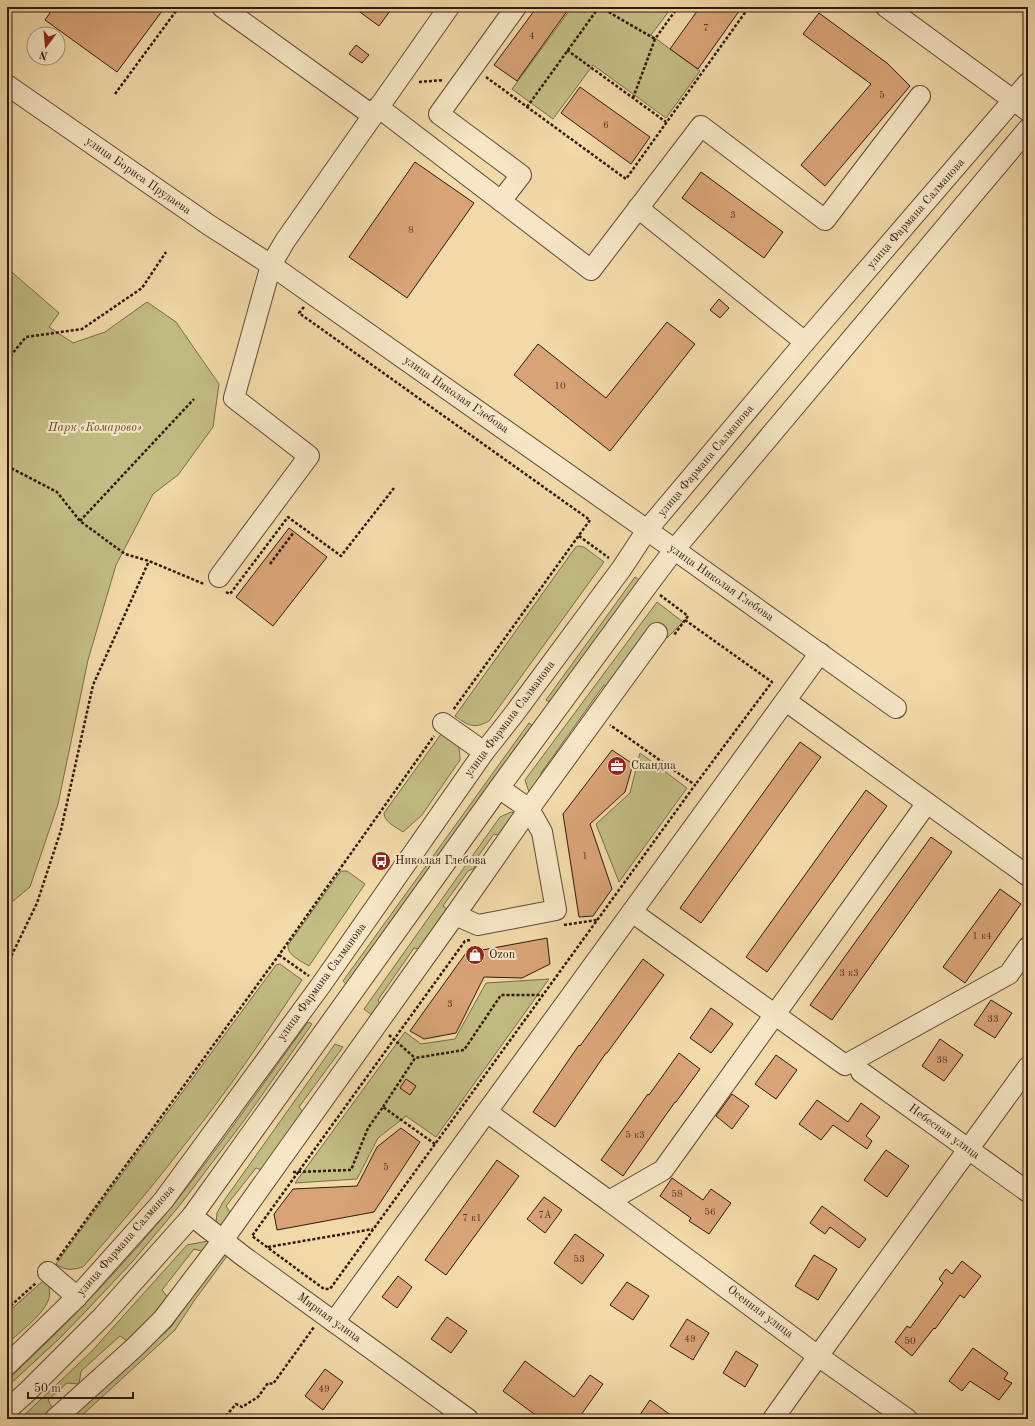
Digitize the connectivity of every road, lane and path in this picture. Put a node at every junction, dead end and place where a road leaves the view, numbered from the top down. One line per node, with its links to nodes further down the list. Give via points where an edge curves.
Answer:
1 (179, 7): 15 (path)
2 (222, 7): 20 (street)
3 (449, 7): 20 (street)
4 (516, 7): 11 (street)
5 (599, 7): 9 (path); 10 (path)
6 (678, 7): 9 (path)
7 (750, 7): 21 (path)
8 (886, 7): 18 (street)
9 (655, 39): 17 (path)
10 (567, 50): 17 (path); 19 (path)
11 (466, 77): 12 (path); 19 (path, via 484,75); 23 (street, via 439,114 521,175)
12 (419, 82)
13 (1028, 83): 18 (street, улица Фармана Салманова)
14 (7, 86): 26 (street, улица Бориса Прудаева, via 208,225)
15 (115, 94)
16 (920, 96): 24 (street, via 825,220 701,126)
17 (633, 98): 21 (path)
18 (1020, 106): 28 (street, улица Фармана Салманова)
19 (527, 107): 21 (path, via 626,179)
20 (375, 111): 23 (street); 26 (street)
21 (666, 122)
22 (1028, 129): 37 (street)
23 (501, 201): 24 (street, via 591,270)
24 (638, 208): 28 (street)
25 (166, 252): 29 (path, via 142,288 82,329 26,337)
26 (271, 265): 34 (street, улица Николая Глебова); 41 (street, via 234,398 309,456)
27 (305, 305): 36 (path, via 299,313 590,520)
28 (805, 342): 34 (street, улица Фармана Салманова)
29 (7, 360)
30 (194, 399): 33 (path)
31 (7, 466): 33 (path, via 57,492)
32 (394, 488): 41 (path, via 341,556 288,517 230,594)
33 (80, 521): 39 (path, via 125,554)
34 (647, 530): 37 (street, улица Николая Глебова); 47 (street, улица Фармана Салманова)
35 (294, 532): 40 (path)
36 (579, 536): 38 (path); 48 (path)
37 (674, 550): 44 (street, улица Николая Глебова); 50 (street)
38 (610, 559)
39 (149, 562): 41 (path); 64 (path, via 93,685 61,830 37,903)
40 (270, 564)
41 (216, 584)
42 (660, 595): 52 (path, via 688,616 685,620 772,682)
43 (656, 633): 55 (street)
44 (820, 653): 45 (street); 46 (street, улица Николая Глебова)
45 (786, 701): 54 (street); 57 (street)
46 (896, 708)
47 (514, 714): 50 (street, via 526,706 538,708 543,718); 51 (street, улица Фармана Салманова)
48 (443, 723): 51 (street); 63 (path)
49 (610, 725): 52 (path)
50 (540, 732): 53 (street)
51 (484, 752): 87 (street, улица Фармана Салманова, via 321,985 164,1201)
52 (695, 785): 59 (path)
53 (499, 788): 55 (street); 81 (street)
54 (927, 803): 56 (street); 67 (street)
55 (529, 809): 58 (street); 58 (street, via 542,832 556,910 478,925)
56 (1028, 876)
57 (632, 912): 67 (street); 74 (street)
58 (455, 915): 83 (street)
59 (597, 920): 60 (path); 66 (path)
60 (564, 925)
61 (473, 939): 69 (path, via 465,941)
62 (1028, 947): 67 (street, via 1008,974 845,1065)
63 (279, 955): 65 (path); 85 (path)
64 (7, 965)
65 (311, 979)
66 (543, 995): 70 (path, via 501,996 464,1050); 75 (path)
67 (774, 1014): 80 (street, via 663,1170)
68 (385, 1032): 69 (path)
69 (394, 1039): 70 (path); 77 (path)
70 (416, 1058): 73 (path)
71 (1028, 1068): 76 (street)
72 (861, 1072): 76 (street, Небесная улица)
73 (384, 1107): 75 (path); 77 (path, via 368,1128 351,1170)
74 (487, 1112): 80 (street, Осенняя улица); 89 (street)
75 (435, 1144): 82 (path)
76 (968, 1149): 79 (street, Небесная улица); 90 (street)
77 (299, 1171): 78 (path); 84 (path, via 252,1236)
78 (288, 1172)
79 (1028, 1192)
80 (611, 1202): 90 (street, Осенняя улица)
81 (192, 1216): 83 (street, Мирная улица); 92 (street, via 102,1316)
82 (374, 1229): 84 (path); 86 (path)
83 (223, 1240): 89 (street, Мирная улица); 93 (street, via 163,1319 136,1347)
84 (268, 1247): 86 (path, via 324,1289)
85 (48, 1272): 87 (street); 88 (path)
86 (330, 1289): 89 (path, via 334,1301)
87 (77, 1297): 91 (street, улица Фармана Салманова)
88 (7, 1309)
89 (329, 1318): 96 (path, via 273,1384 268,1383 258,1397 242,1407 236,1404); 97 (street, Мирная улица)
90 (818, 1356): 98 (street); 99 (street, Осенняя улица)
91 (7, 1365)
92 (7, 1410)
93 (55, 1419)
94 (190, 1419): 95 (path)
95 (197, 1419)
96 (222, 1419)
97 (468, 1419)
98 (773, 1419)
99 (907, 1419)

